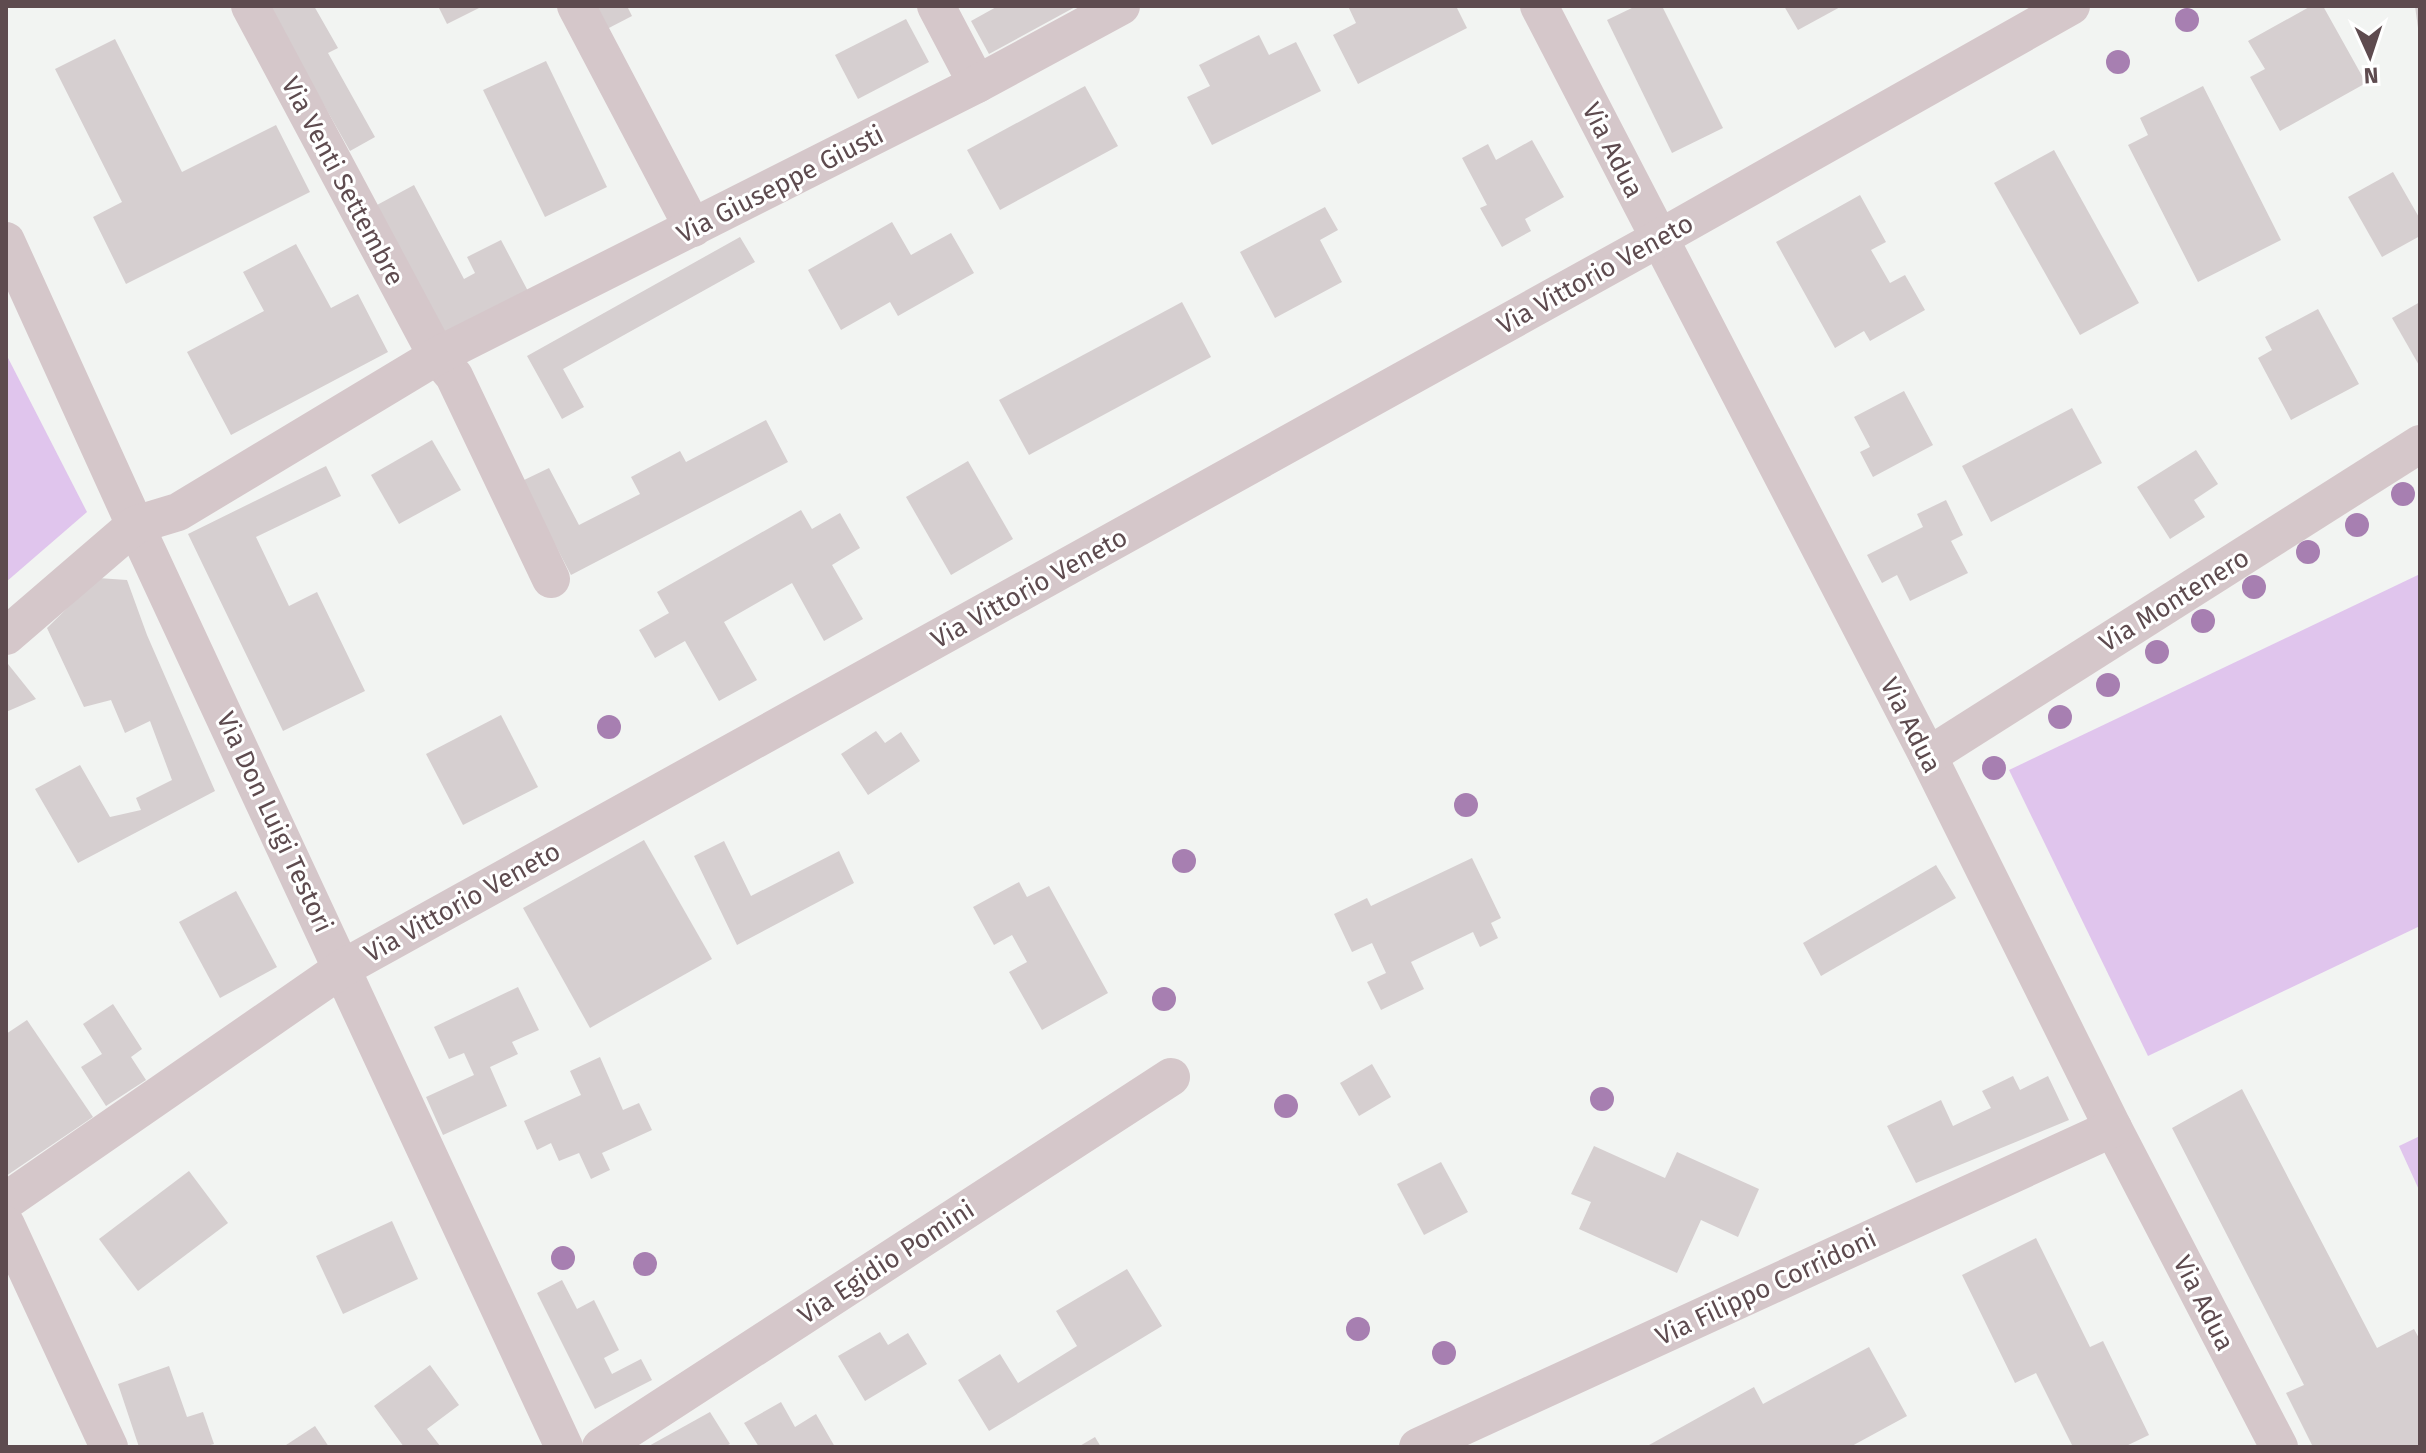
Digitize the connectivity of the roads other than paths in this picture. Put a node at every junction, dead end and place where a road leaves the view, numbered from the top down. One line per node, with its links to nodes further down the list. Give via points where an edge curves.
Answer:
1 (250, 6): 11 (street, Via Venti Settembre)
2 (576, 6): 8 (street)
3 (936, 6): 7 (street)
4 (1121, 6): 7 (street, Via Giuseppe Giusti)
5 (1539, 6): 9 (street, Via Adua)
6 (2071, 6): 9 (street, Via Vittorio Veneto)
7 (977, 84): 8 (street, Via Giuseppe Giusti)
8 (693, 228): 11 (street, Via Giuseppe Giusti)
9 (1658, 239): 16 (street, Via Adua); 17 (street, Via Vittorio Veneto)
10 (6, 241): 13 (street, Via Don Luigi Testori)
11 (437, 356): 13 (street, Via Giuseppe Giusti, via 178,512); 14 (street, via 454,376)
12 (2420, 444): 16 (street, Via Montenero)
13 (135, 525): 15 (street); 17 (street, Via Don Luigi Testori)
14 (551, 579)
15 (6, 636)
16 (1928, 756): 19 (street, Via Adua)
17 (343, 968): 20 (street, Via Vittorio Veneto); 23 (street, Via Don Luigi Testori)
18 (1171, 1077): 24 (street, Via Egidio Pomini)
19 (2113, 1128): 25 (street, Via Filippo Corridoni); 26 (street, Via Adua)
20 (6, 1201)
21 (6, 1225): 22 (street)
22 (109, 1447)
23 (564, 1447)
24 (601, 1447)
25 (1418, 1447)
26 (2279, 1447)

